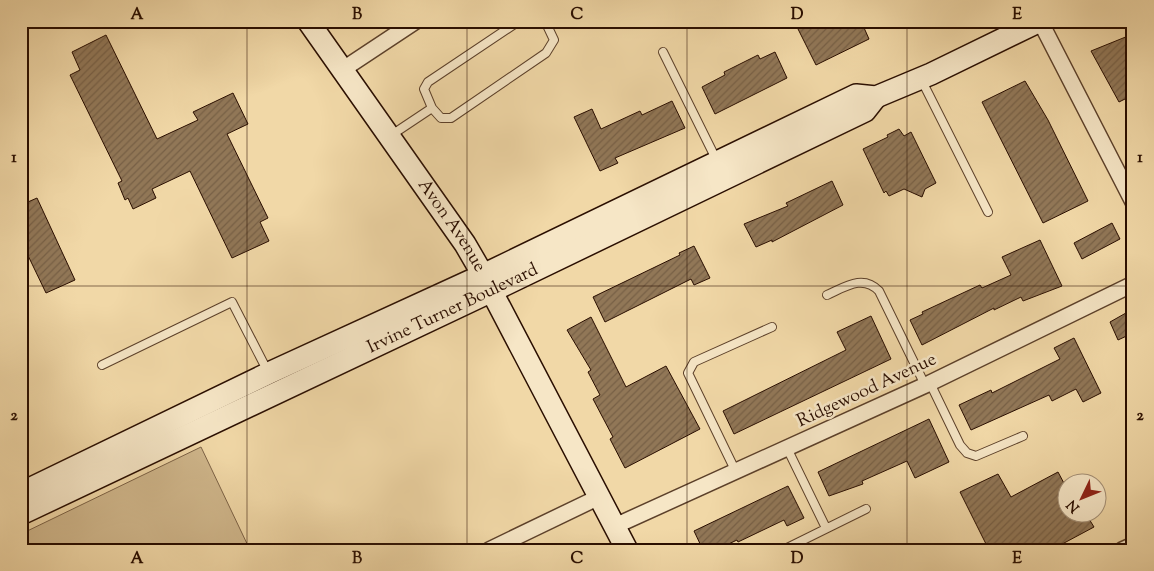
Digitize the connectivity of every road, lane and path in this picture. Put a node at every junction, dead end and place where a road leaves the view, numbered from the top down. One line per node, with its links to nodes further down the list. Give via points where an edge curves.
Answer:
1 (308, 21): 7 (main road, Avon Avenue)
2 (416, 21): 7 (street)
3 (519, 21): 10 (lane, via 428,82 424,90)
4 (545, 21): 10 (lane, via 554,40 546,53 451,118 441,118)
5 (1040, 21): 8 (main road, Irvine Turner Boulevard); 13 (street)
6 (663, 52): 12 (lane)
7 (342, 70): 11 (main road, Avon Avenue)
8 (920, 78): 9 (main road, Irvine Turner Boulevard); 14 (lane)
9 (876, 96): 12 (main road, Irvine Turner Boulevard, via 856,95); 15 (main road, Irvine Turner Boulevard, via 865,111)
10 (432, 108): 11 (lane)
11 (389, 137): 15 (main road, Avon Avenue, via 465,244)
12 (717, 161): 15 (main road, Irvine Turner Boulevard)
13 (1133, 202)
14 (988, 212)
15 (488, 283): 20 (main road, Irvine Turner Boulevard); 26 (main road, Avon Avenue); 28 (main road, Irvine Turner Boulevard)
16 (1133, 284): 21 (street, Ridgewood Avenue)
17 (827, 295): 21 (lane, via 858,282 874,285)
18 (772, 327): 24 (lane, via 694,362 689,368 688,373)
19 (102, 365): 20 (lane, via 232,302)
20 (269, 373): 25 (main road, Irvine Turner Boulevard)
21 (927, 384): 22 (lane, via 967,453 976,456); 23 (street, Ridgewood Avenue)
22 (1023, 436)
23 (787, 448): 24 (street, Ridgewood Avenue); 30 (lane)
24 (736, 472): 29 (street, Ridgewood Avenue)
25 (21, 493)
26 (599, 497): 29 (main road, Avon Avenue); 32 (street)
27 (866, 509): 30 (lane)
28 (21, 514)
29 (615, 526): 33 (main road, Avon Avenue)
30 (826, 528): 34 (lane)
31 (1133, 545): 35 (street)
32 (489, 550)
33 (627, 550)
34 (783, 550)
35 (1122, 550)

